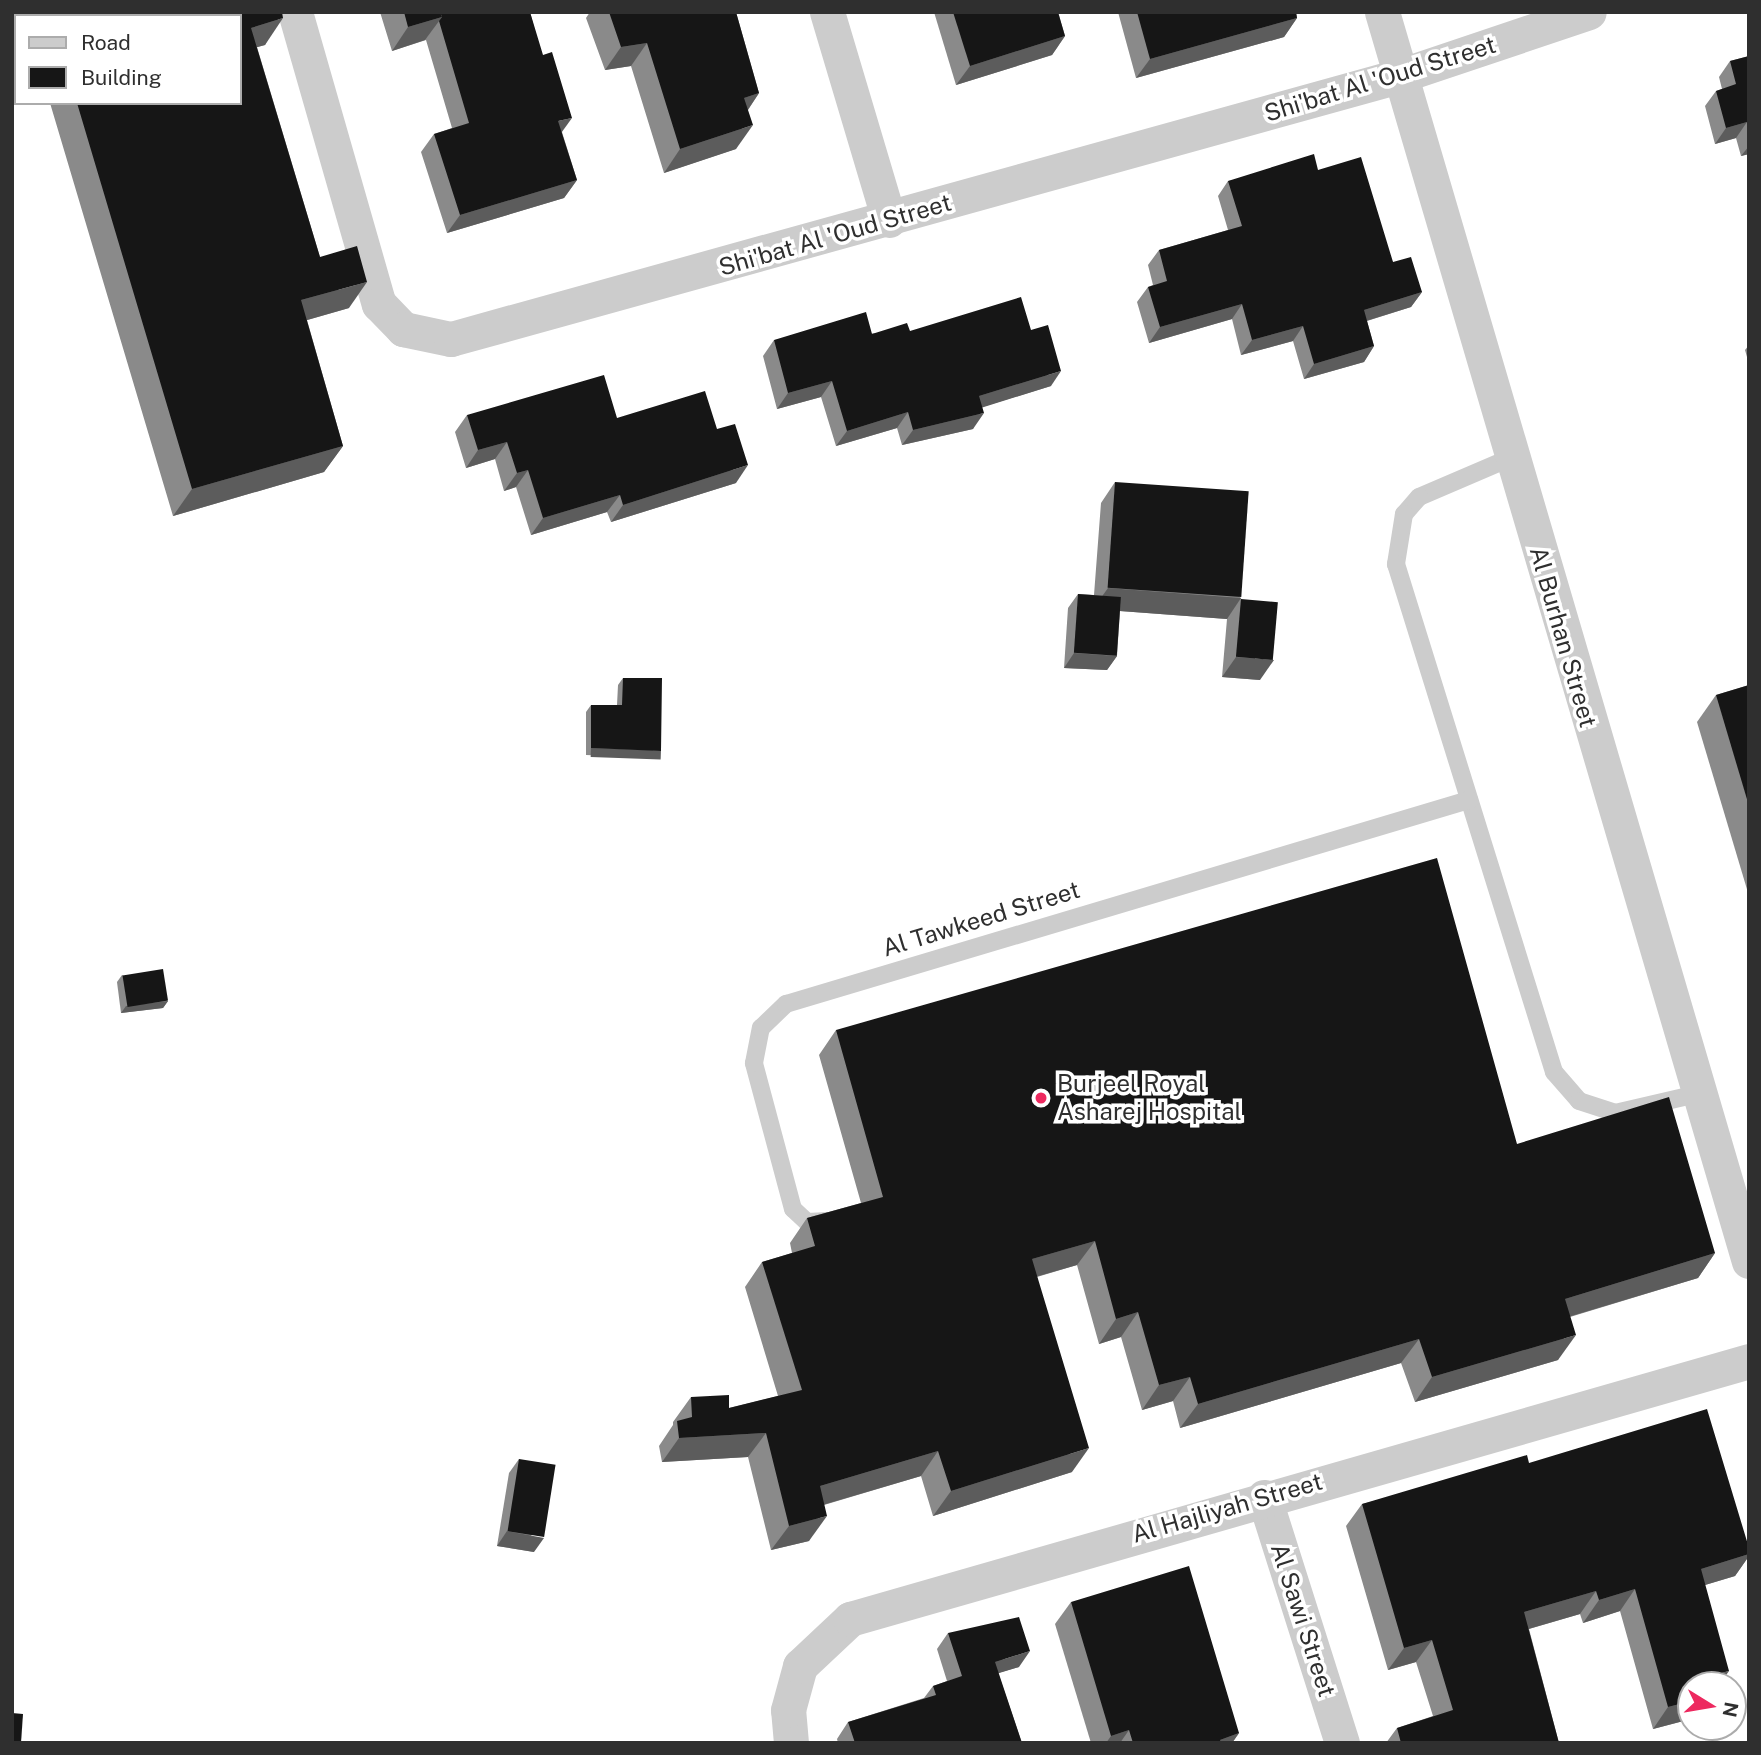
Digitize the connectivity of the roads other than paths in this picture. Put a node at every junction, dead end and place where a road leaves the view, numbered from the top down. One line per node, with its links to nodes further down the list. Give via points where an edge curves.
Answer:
1 (295, 12): 6 (street, Shi'bat Al 'Oud Street, via 379,304 418,335 479,335)
2 (827, 12): 6 (street)
3 (1382, 12): 5 (street, Al Burhan Street)
4 (1589, 12): 5 (street, Shi'bat Al 'Oud Street)
5 (1402, 75): 6 (street, Shi'bat Al 'Oud Street); 7 (street, Al Burhan Street)
6 (889, 219)
7 (1510, 458): 8 (lane, via 1419,497 1396,539 1396,564); 9 (street, Al Burhan Street)
8 (1469, 800): 9 (lane, via 1547,1054 1564,1088 1579,1101 1615,1113); 10 (lane, Al Tawkeed Street, via 786,1004 761,1028 754,1063 790,1203 807,1222)
9 (1697, 1094): 11 (street, Al Burhan Street)
10 (843, 1215)
11 (1749, 1261)
12 (1749, 1361): 13 (street, Al Hajliyah Street)
13 (1264, 1497): 14 (street, Al Hajliyah Street, via 850,1619 800,1666 788,1710); 15 (street, Al Sawi Street)
14 (792, 1743)
15 (1342, 1743)

